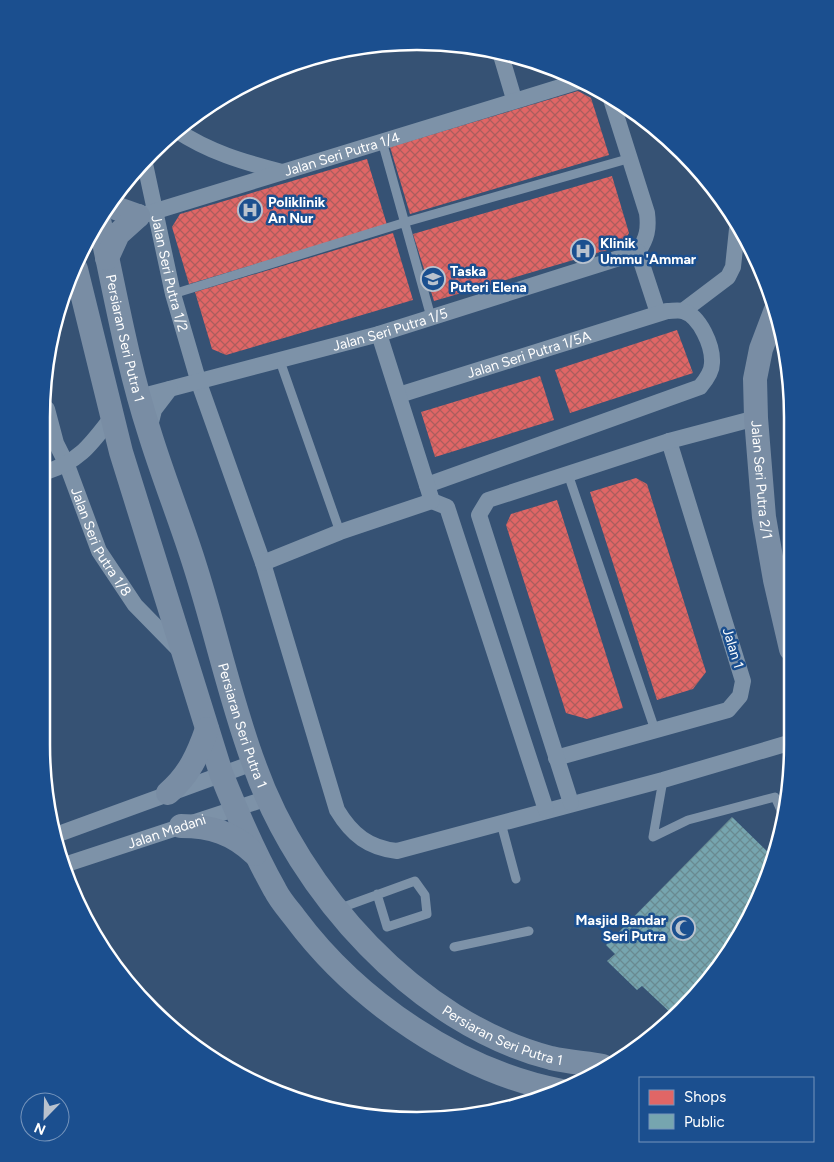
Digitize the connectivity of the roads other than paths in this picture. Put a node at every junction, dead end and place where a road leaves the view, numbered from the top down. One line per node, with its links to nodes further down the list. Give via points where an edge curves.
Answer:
1 (503, 61): 3 (street)
2 (570, 84): 3 (street, Jalan Seri Putra 1/4)
3 (514, 99): 6 (street, Jalan Seri Putra 1/4)
4 (614, 107): 7 (street)
5 (183, 135): 9 (street, via 237,161)
6 (382, 141): 9 (street, Jalan Seri Putra 1/4); 12 (lane)
7 (631, 158): 12 (lane); 15 (street, via 647,214 646,240)
8 (145, 170): 10 (street, Jalan Seri Putra 1/2)
9 (282, 172): 10 (street, Jalan Seri Putra 1/4)
10 (146, 214): 11 (street); 16 (street, via 118,234); 18 (street, Jalan Seri Putra 1/2)
11 (109, 218)
12 (406, 222): 18 (lane); 21 (lane)
13 (102, 228): 16 (street, Persiaran Seri Putra 1)
14 (736, 236): 19 (street, via 733,267 728,277)
15 (638, 252): 20 (street); 21 (street, Jalan Seri Putra 1/5)
16 (107, 258): 28 (street, Persiaran Seri Putra 1)
17 (78, 277): 29 (street)
18 (173, 294): 25 (street, Jalan Seri Putra 1/2)
19 (683, 311): 20 (street, Jalan Seri Putra 1/5A); 38 (street, via 696,318 704,330 712,362 709,376 700,386)
20 (658, 313): 27 (street, Jalan Seri Putra 1/5A)
21 (431, 317): 23 (street, Jalan Seri Putra 1/5)
22 (771, 321): 30 (street, Jalan Seri Putra 2/1, via 755,379)
23 (379, 334): 24 (street, Jalan Seri Putra 1/5); 27 (street)
24 (280, 361): 25 (street, Jalan Seri Putra 1/5); 40 (lane)
25 (199, 383): 26 (street, Jalan Seri Putra 1/5); 41 (street, Jalan Seri Putra 1/2)
26 (170, 389): 28 (street, Jalan Seri Putra 1/5); 32 (street, via 154,410)
27 (399, 395): 38 (street)
28 (139, 397): 32 (street, Persiaran Seri Putra 1); 34 (street, via 125,425)
29 (112, 417): 34 (street); 35 (street, via 91,444)
30 (756, 418): 33 (street); 42 (street, Jalan Seri Putra 2/1, via 764,517)
31 (50, 420): 35 (street, Jalan Seri Putra 1/8)
32 (149, 432): 48 (street, Persiaran Seri Putra 1, via 195,565)
33 (669, 440): 37 (street); 45 (street, Jalan 1, via 743,681 740,696 728,710)
34 (121, 452): 43 (street)
35 (67, 465): 36 (street); 43 (street, Jalan Seri Putra 1/8, via 99,551 135,604)
36 (50, 471)
37 (568, 474): 45 (lane); 47 (street, via 488,500 479,515)
38 (427, 485): 39 (street)
39 (432, 501): 40 (street); 56 (street, via 447,507)
40 (340, 532): 41 (street)
41 (262, 563): 57 (street, Jalan Seri Putra 1/2, via 337,810 347,826 362,840 380,849 397,851)
42 (784, 619)
43 (184, 655): 44 (street)
44 (207, 729): 49 (street); 51 (street, via 193,765 183,780)
45 (656, 730): 47 (street, Jalan 1)
46 (784, 744): 50 (street, Jalan Seri Putra 1/2)
47 (556, 758): 53 (street)
48 (253, 763): 49 (street); 52 (street, Persiaran Seri Putra 1)
49 (221, 773): 51 (street); 55 (street)
50 (663, 780): 53 (street, Jalan Seri Putra 1/2); 54 (lane, via 653,837 688,820 775,797)
51 (168, 793): 59 (street)
52 (268, 798): 55 (street, Jalan Madani); 64 (street, Persiaran Seri Putra 1, via 308,869)
53 (571, 803): 56 (street, Jalan Seri Putra 1/2)
54 (779, 806)
55 (235, 808): 58 (street, Jalan Madani); 60 (street)
56 (546, 810): 57 (street, Jalan Seri Putra 1/2)
57 (501, 823): 62 (lane)
58 (181, 826): 60 (street, via 218,830 246,845); 61 (street, Jalan Madani)
59 (61, 833)
60 (258, 857): 68 (street, via 275,892 313,942 356,985 403,1022 457,1054 521,1081)
61 (69, 863)
62 (516, 879)
63 (377, 894): 63 (lane, via 415,881 425,895 427,914 387,927); 64 (lane)
64 (336, 910): 67 (street, Persiaran Seri Putra 1, via 358,936 397,972 445,1009 494,1037 551,1058)
65 (530, 931): 66 (lane)
66 (454, 947)
67 (596, 1065)
68 (548, 1088)

